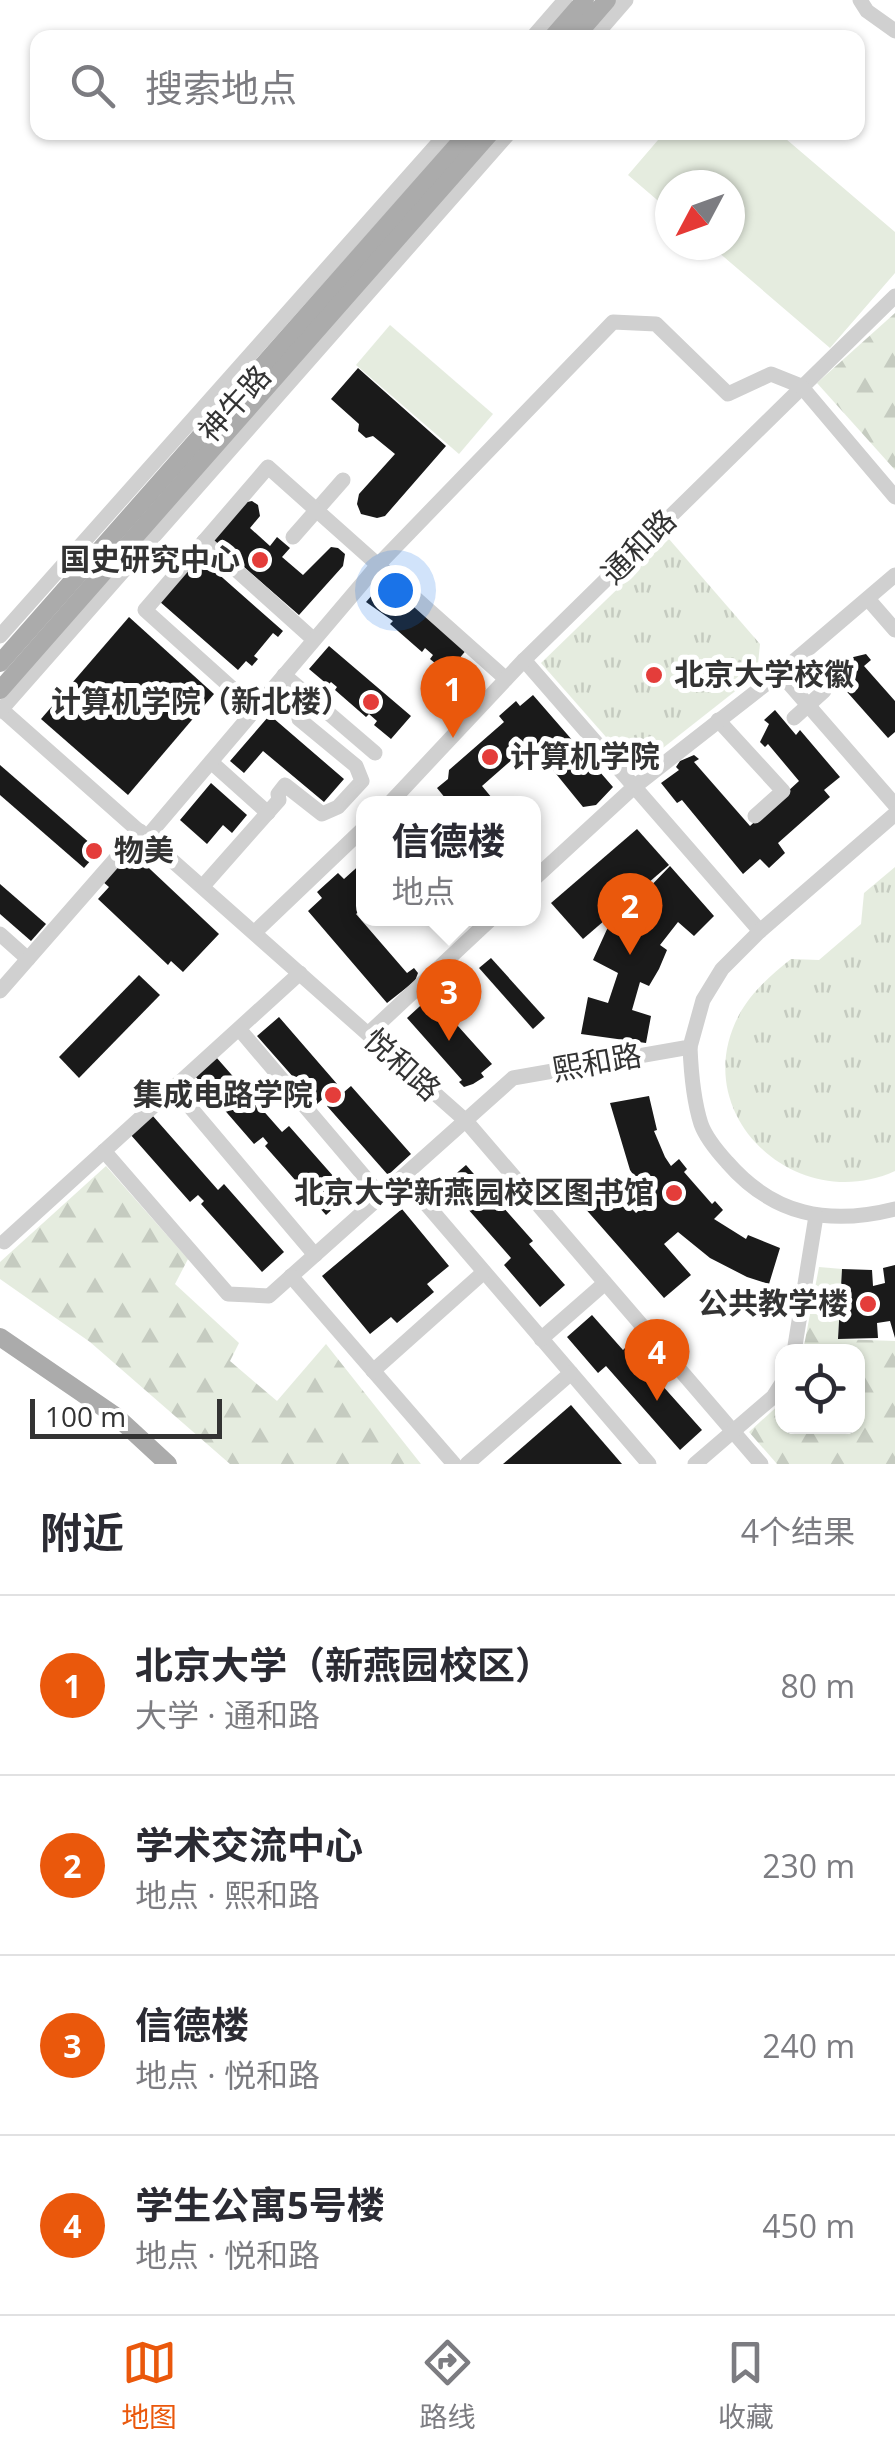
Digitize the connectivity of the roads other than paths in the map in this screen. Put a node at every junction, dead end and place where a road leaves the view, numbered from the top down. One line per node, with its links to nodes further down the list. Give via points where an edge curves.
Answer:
1 (566, 0): 6 (street)
2 (585, 0): 7 (main road)
3 (607, 0): 8 (main road)
4 (626, 0): 9 (street)
5 (860, 0): 10 (street)
6 (539, 30)
7 (559, 30)
8 (581, 30)
9 (600, 30)
10 (895, 31)
11 (441, 140): 26 (street, 神牛路)
12 (462, 140): 29 (main road, 神牛路)
13 (484, 140): 33 (main road, 神牛路)
14 (503, 140): 36 (street, 神牛路)
15 (895, 296): 16 (street, 通和路)
16 (801, 386): 18 (street); 22 (street, via 771,374 728,394 656,324 614,322); 28 (street, 通和路)
17 (343, 480): 19 (street)
18 (895, 497)
19 (316, 512): 20 (street); 21 (street, via 268,466); 22 (street)
20 (293, 537)
21 (204, 541): 27 (street); 37 (street, via 145,610)
22 (377, 566): 27 (street); 32 (street)
23 (895, 575): 24 (street)
24 (868, 599): 25 (street); 30 (street)
25 (895, 630)
26 (0, 636)
27 (313, 639): 31 (street)
28 (524, 660): 32 (street, 通和路); 43 (street)
29 (0, 663)
30 (780, 673): 35 (street); 40 (street)
31 (284, 675): 37 (street); 41 (street)
32 (506, 679): 44 (street, 通和路)
33 (0, 690)
34 (824, 691): 35 (street)
35 (808, 705): 38 (street); 45 (street)
36 (0, 709): 49 (street, 悦和路)
37 (255, 709): 42 (street)
38 (794, 718)
39 (299, 719): 46 (street, via 356,766 362,781 322,814 285,785)
40 (718, 720): 43 (street); 48 (street, via 783,791)
41 (375, 753)
42 (211, 762): 46 (street); 49 (street)
43 (634, 787): 51 (street); 54 (street)
44 (404, 796)
45 (895, 805)
46 (268, 813): 52 (street)
47 (895, 814): 54 (street)
48 (754, 816)
49 (144, 834): 52 (street, 悦和路); 57 (street)
50 (356, 836): 55 (street)
51 (541, 873)
52 (203, 886): 55 (street, 悦和路)
53 (483, 926): 61 (street)
54 (760, 931): 62 (street, via 722,969 703,1000)
55 (255, 932): 58 (street, 悦和路)
56 (0, 934): 57 (street)
57 (28, 959): 59 (street)
58 (300, 973): 60 (street); 61 (street, 悦和路)
59 (0, 991)
60 (240, 1030): 63 (street); 67 (street)
61 (368, 1034): 64 (street, 悦和路)
62 (690, 1047): 64 (street, 熙和路, via 512,1078); 69 (street, via 701,1126 714,1147 758,1192)
63 (174, 1088): 65 (street); 71 (street)
64 (466, 1122): 66 (street, 熙和路); 74 (street, 悦和路)
65 (104, 1151): 70 (street); 73 (street, 熙和路, via 228,1294 269,1296)
66 (402, 1177): 67 (street, 熙和路); 72 (street)
67 (381, 1196): 71 (street, 熙和路)
68 (895, 1209): 69 (street)
69 (816, 1216): 77 (street)
70 (4, 1242)
71 (314, 1255): 73 (street, 熙和路)
72 (484, 1272): 76 (street); 78 (street)
73 (291, 1276): 78 (street)
74 (604, 1282): 76 (street); 81 (street, 悦和路)
75 (0, 1336): 82 (main road, via 117,1417)
76 (541, 1339): 79 (street)
77 (795, 1344)
78 (373, 1370): 83 (street)
79 (570, 1373): 84 (street); 85 (street)
80 (775, 1393): 81 (street)
81 (732, 1431): 86 (street); 87 (street, 悦和路)
82 (168, 1464)
83 (454, 1464)
84 (466, 1464)
85 (649, 1464)
86 (695, 1464)
87 (761, 1464)

